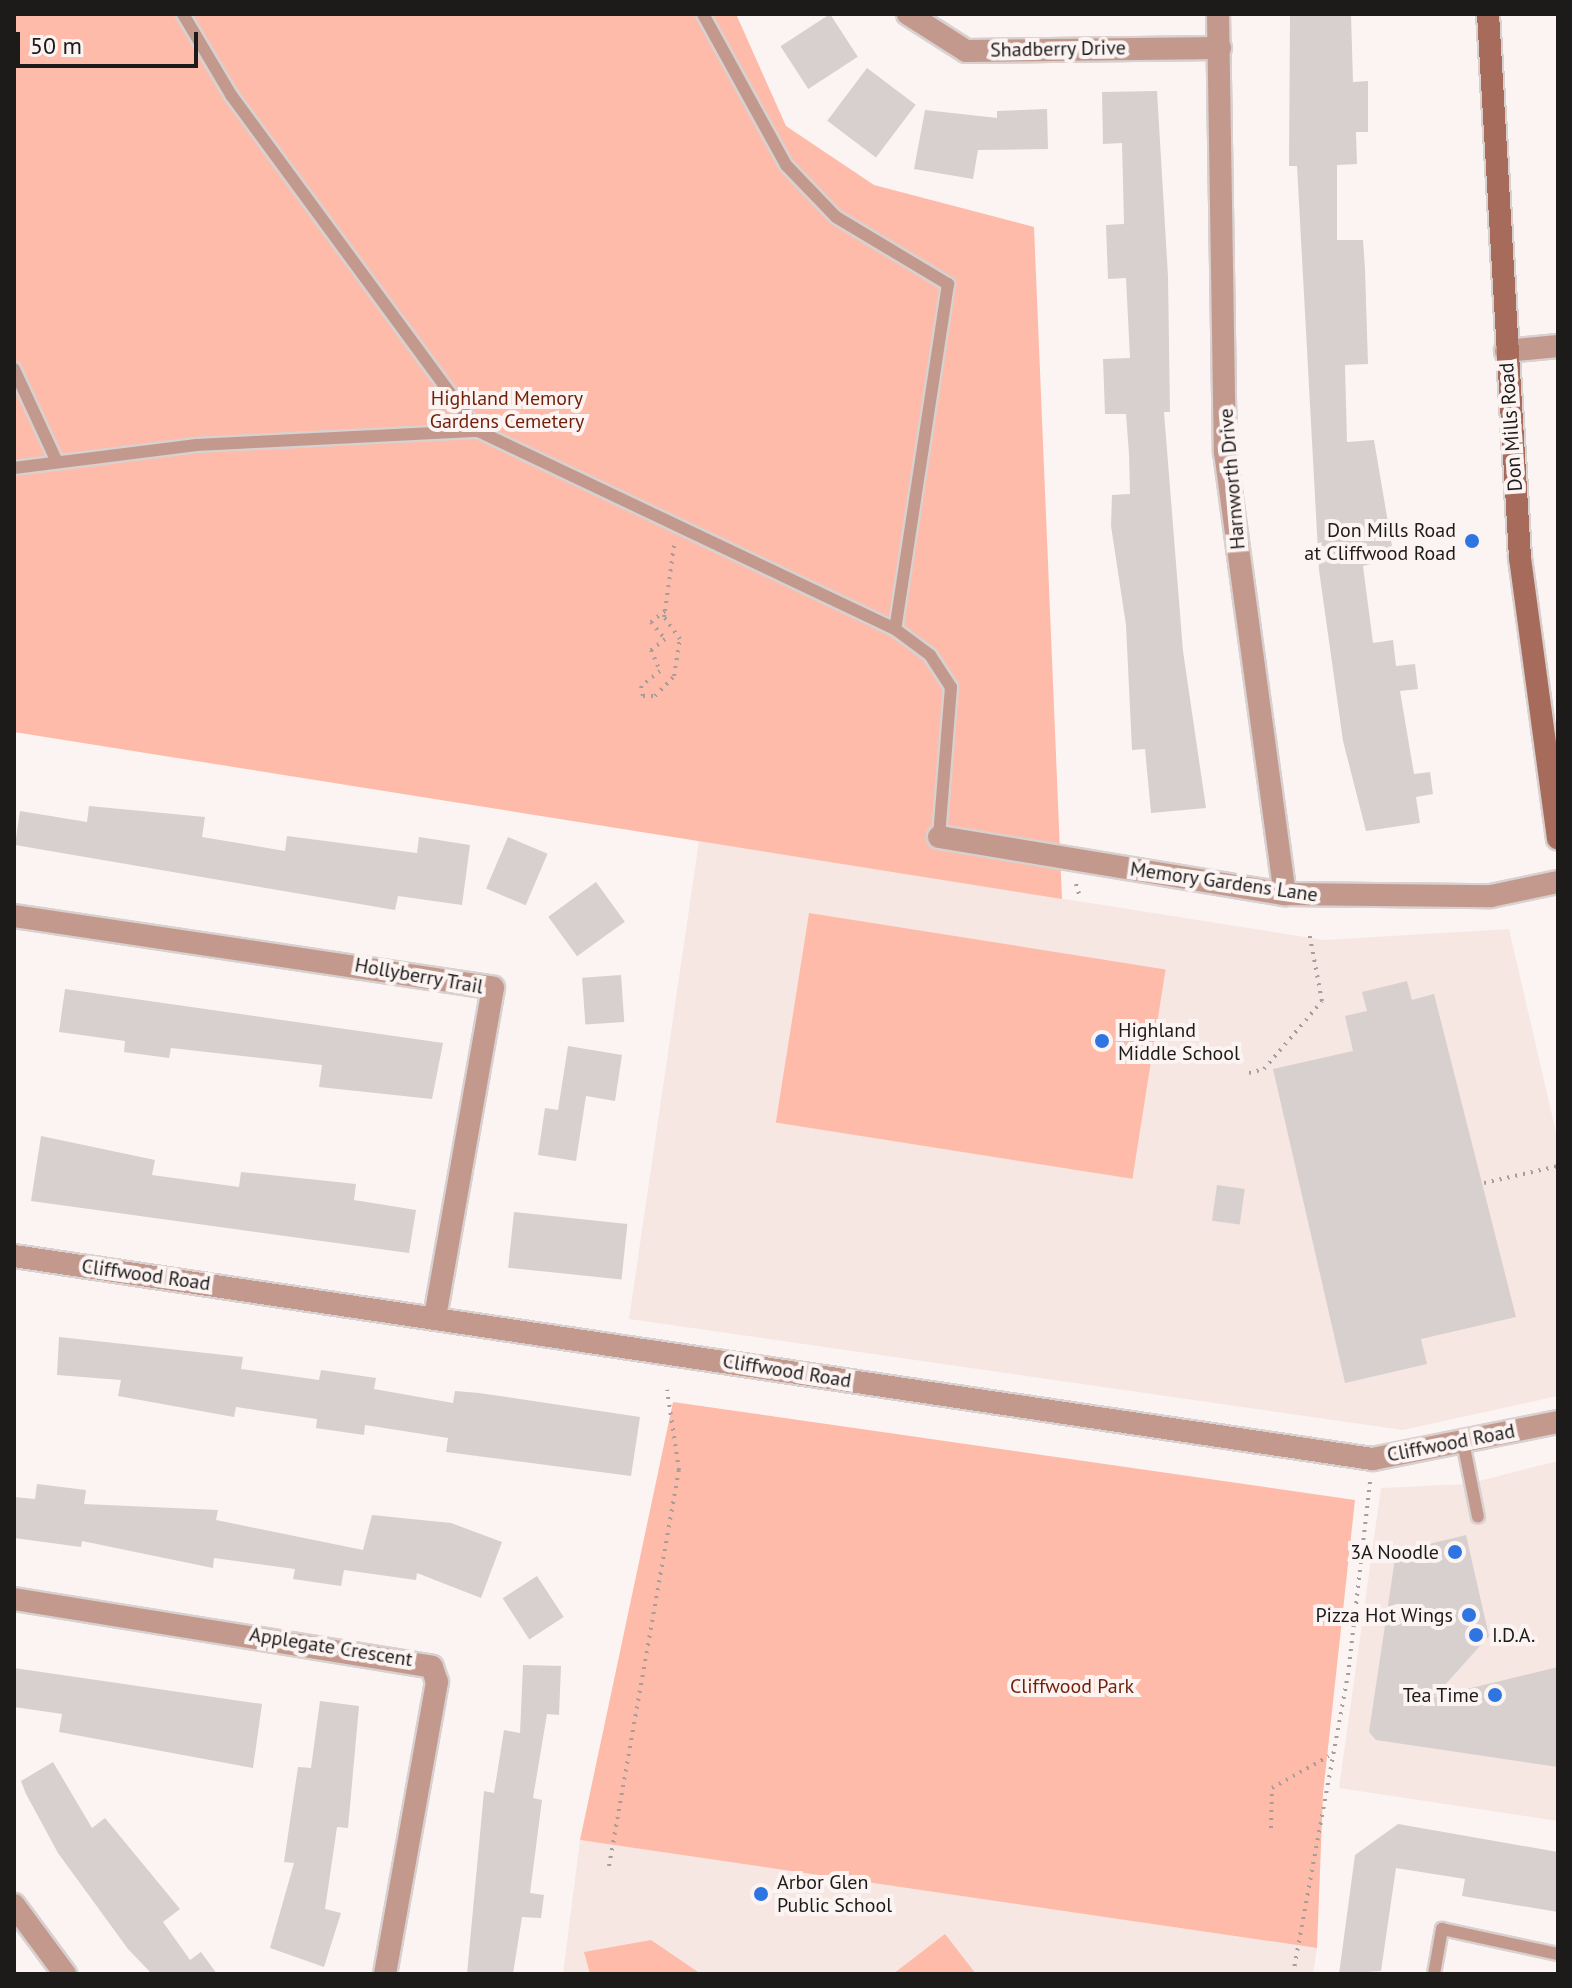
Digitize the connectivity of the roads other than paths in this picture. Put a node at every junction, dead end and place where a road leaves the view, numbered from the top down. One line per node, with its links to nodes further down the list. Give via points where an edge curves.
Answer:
1 (183, 14): 10 (lane, via 231,95)
2 (703, 14): 13 (lane, via 786,165 836,217 948,284)
3 (908, 14): 6 (street, Shadberry Drive, via 966,51)
4 (1218, 14): 6 (street, Harnworth Drive)
5 (1488, 14): 8 (main road, Don Mills Road)
6 (1220, 48): 17 (street, Harnworth Drive, via 1225,452)
7 (1558, 346): 8 (street)
8 (1506, 351): 15 (main road, Don Mills Road, via 1520,558)
9 (14, 369): 11 (lane)
10 (478, 431): 11 (lane, via 197,445); 13 (lane, via 676,532)
11 (57, 462): 12 (lane)
12 (14, 468)
13 (895, 629): 14 (lane, via 930,655 951,687)
14 (939, 837): 17 (street, Memory Gardens Lane)
15 (1558, 838)
16 (1558, 882): 17 (street, Memory Gardens Lane, via 1491,896)
17 (1285, 894)
18 (14, 916): 20 (street, Hollyberry Trail, via 493,988)
19 (14, 1256): 20 (street, Cliffwood Road)
20 (435, 1318): 22 (street, Cliffwood Road, via 1373,1459)
21 (1558, 1422): 22 (street, Cliffwood Road)
22 (1463, 1442): 23 (lane)
23 (1478, 1517)
24 (14, 1599): 28 (street, Applegate Crescent, via 432,1667 437,1682)
25 (14, 1905): 27 (street)
26 (1558, 1954): 29 (lane, via 1442,1929)
27 (58, 1972)
28 (385, 1974)
29 (1434, 1974)

